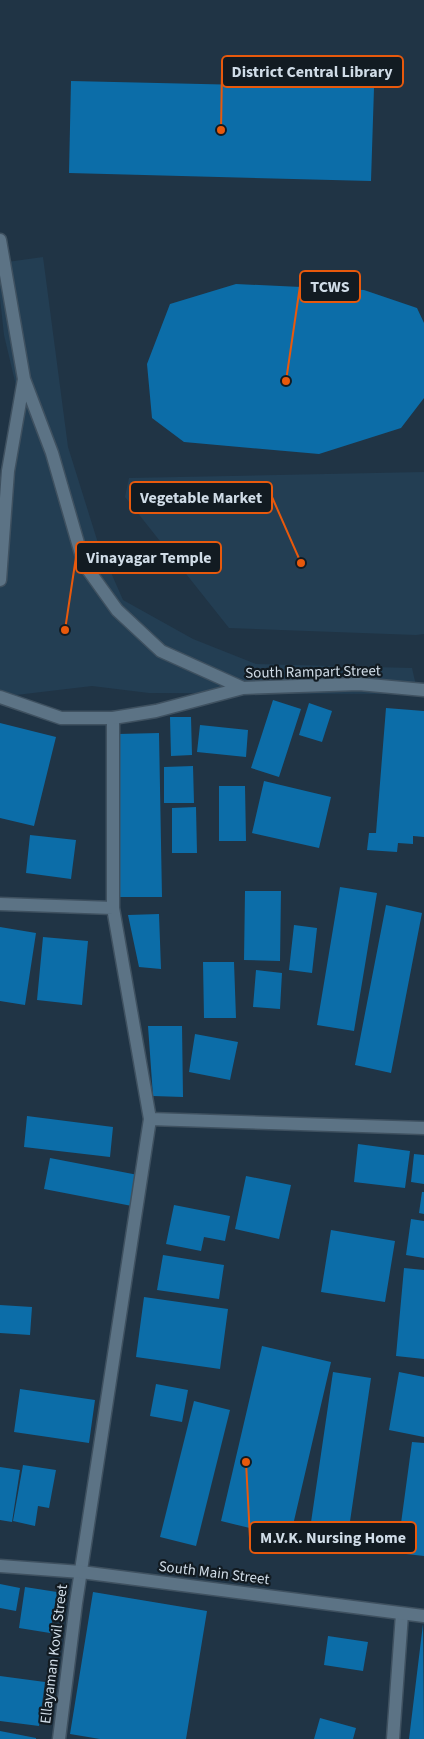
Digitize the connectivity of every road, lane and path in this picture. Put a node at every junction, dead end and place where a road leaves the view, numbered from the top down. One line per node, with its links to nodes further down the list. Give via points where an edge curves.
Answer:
1 (0, 240): 2 (street)
2 (24, 379): 3 (street, via 8,471); 4 (street, via 52,453 84,564 117,610 161,651)
3 (0, 580)
4 (243, 688): 5 (street, South Rampart Street, via 359,684); 7 (street, South Rampart Street, via 156,711)
5 (424, 690)
6 (0, 697): 7 (street, South Rampart Street, via 61,718)
7 (113, 718): 9 (street, Ellayaman Kovil Street)
8 (0, 904): 9 (street)
9 (113, 908): 10 (street, Ellayaman Kovil Street)
10 (150, 1119): 11 (street); 13 (street, Ellayaman Kovil Street)
11 (424, 1128)
12 (0, 1566): 13 (street, South Main Street)
13 (81, 1572): 14 (street, South Main Street); 16 (street, Ellayaman Kovil Street)
14 (402, 1614): 15 (street, South Main Street); 17 (street)
15 (424, 1616)
16 (59, 1739)
17 (393, 1739)

